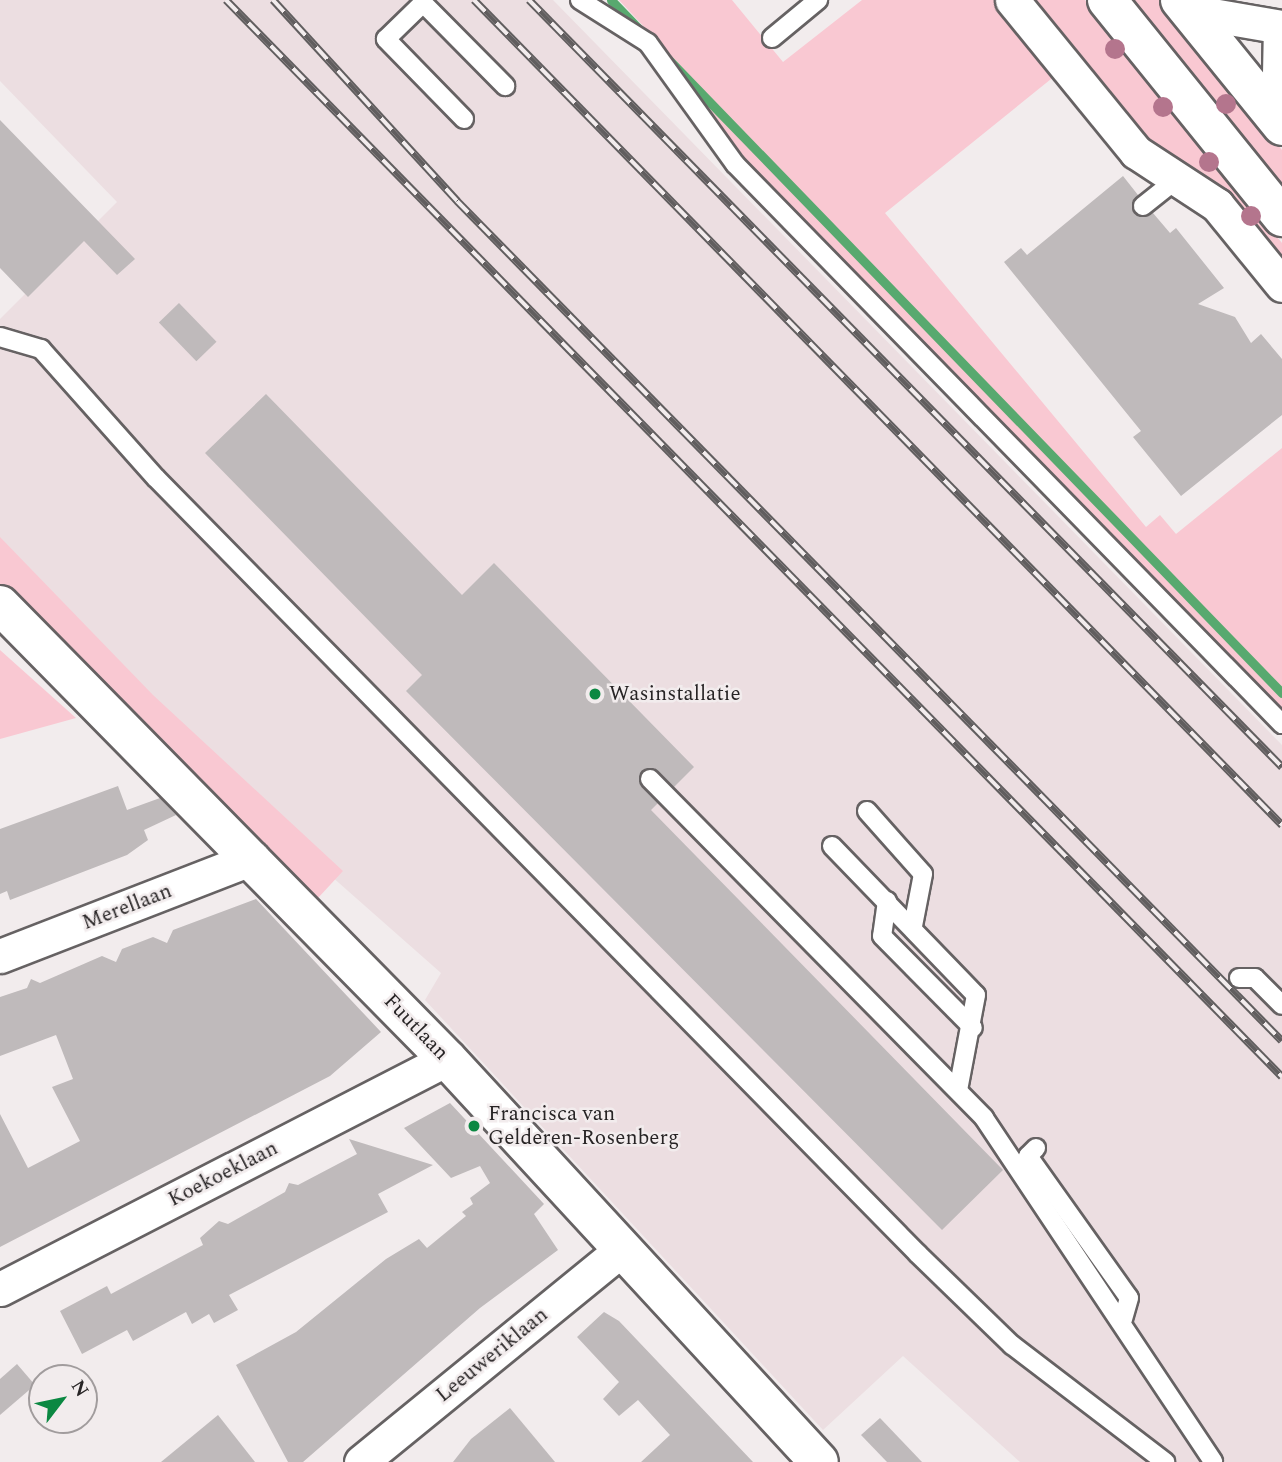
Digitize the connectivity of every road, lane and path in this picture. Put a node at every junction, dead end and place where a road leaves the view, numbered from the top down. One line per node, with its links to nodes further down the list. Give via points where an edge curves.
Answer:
1 (580, 0): 17 (lane, via 648,43 735,163)
2 (818, 0): 7 (lane)
3 (1013, 0): 11 (street, via 1136,152)
4 (1107, 0): 13 (street)
5 (1185, 5): 6 (street); 10 (street)
6 (1281, 27): 10 (street)
7 (772, 38)
8 (505, 86): 9 (lane, via 423,3 386,39)
9 (464, 119)
10 (1280, 124)
11 (1177, 179): 12 (lane); 14 (street, via 1217,205)
12 (1143, 206)
13 (1282, 217)
14 (1282, 285)
15 (0, 337): 36 (lane, via 41,349 156,478 1012,1345)
16 (0, 605): 21 (street, Fuutlaan)
17 (1282, 724)
18 (650, 779): 29 (lane)
19 (867, 811): 23 (lane, via 923,874)
20 (832, 846): 22 (lane)
21 (253, 858): 24 (street, Merellaan); 28 (street, Fuutlaan)
22 (887, 901): 23 (lane); 27 (lane, via 882,936)
23 (913, 926): 27 (lane, via 976,995)
24 (0, 956)
25 (1239, 978): 26 (lane, via 1255,978)
26 (1282, 1005)
27 (973, 1028): 29 (lane)
28 (447, 1059): 31 (street, Fuutlaan); 32 (street, Koekoeklaan)
29 (958, 1090): 33 (lane, via 993,1130)
30 (1036, 1148): 33 (lane, via 1028,1156 1129,1298)
31 (623, 1248): 34 (street, Fuutlaan); 35 (street, Leeuweriklaan)
32 (0, 1289)
33 (1123, 1319): 37 (lane)
34 (814, 1460)
35 (361, 1462)
36 (1165, 1462)
37 (1213, 1462)

